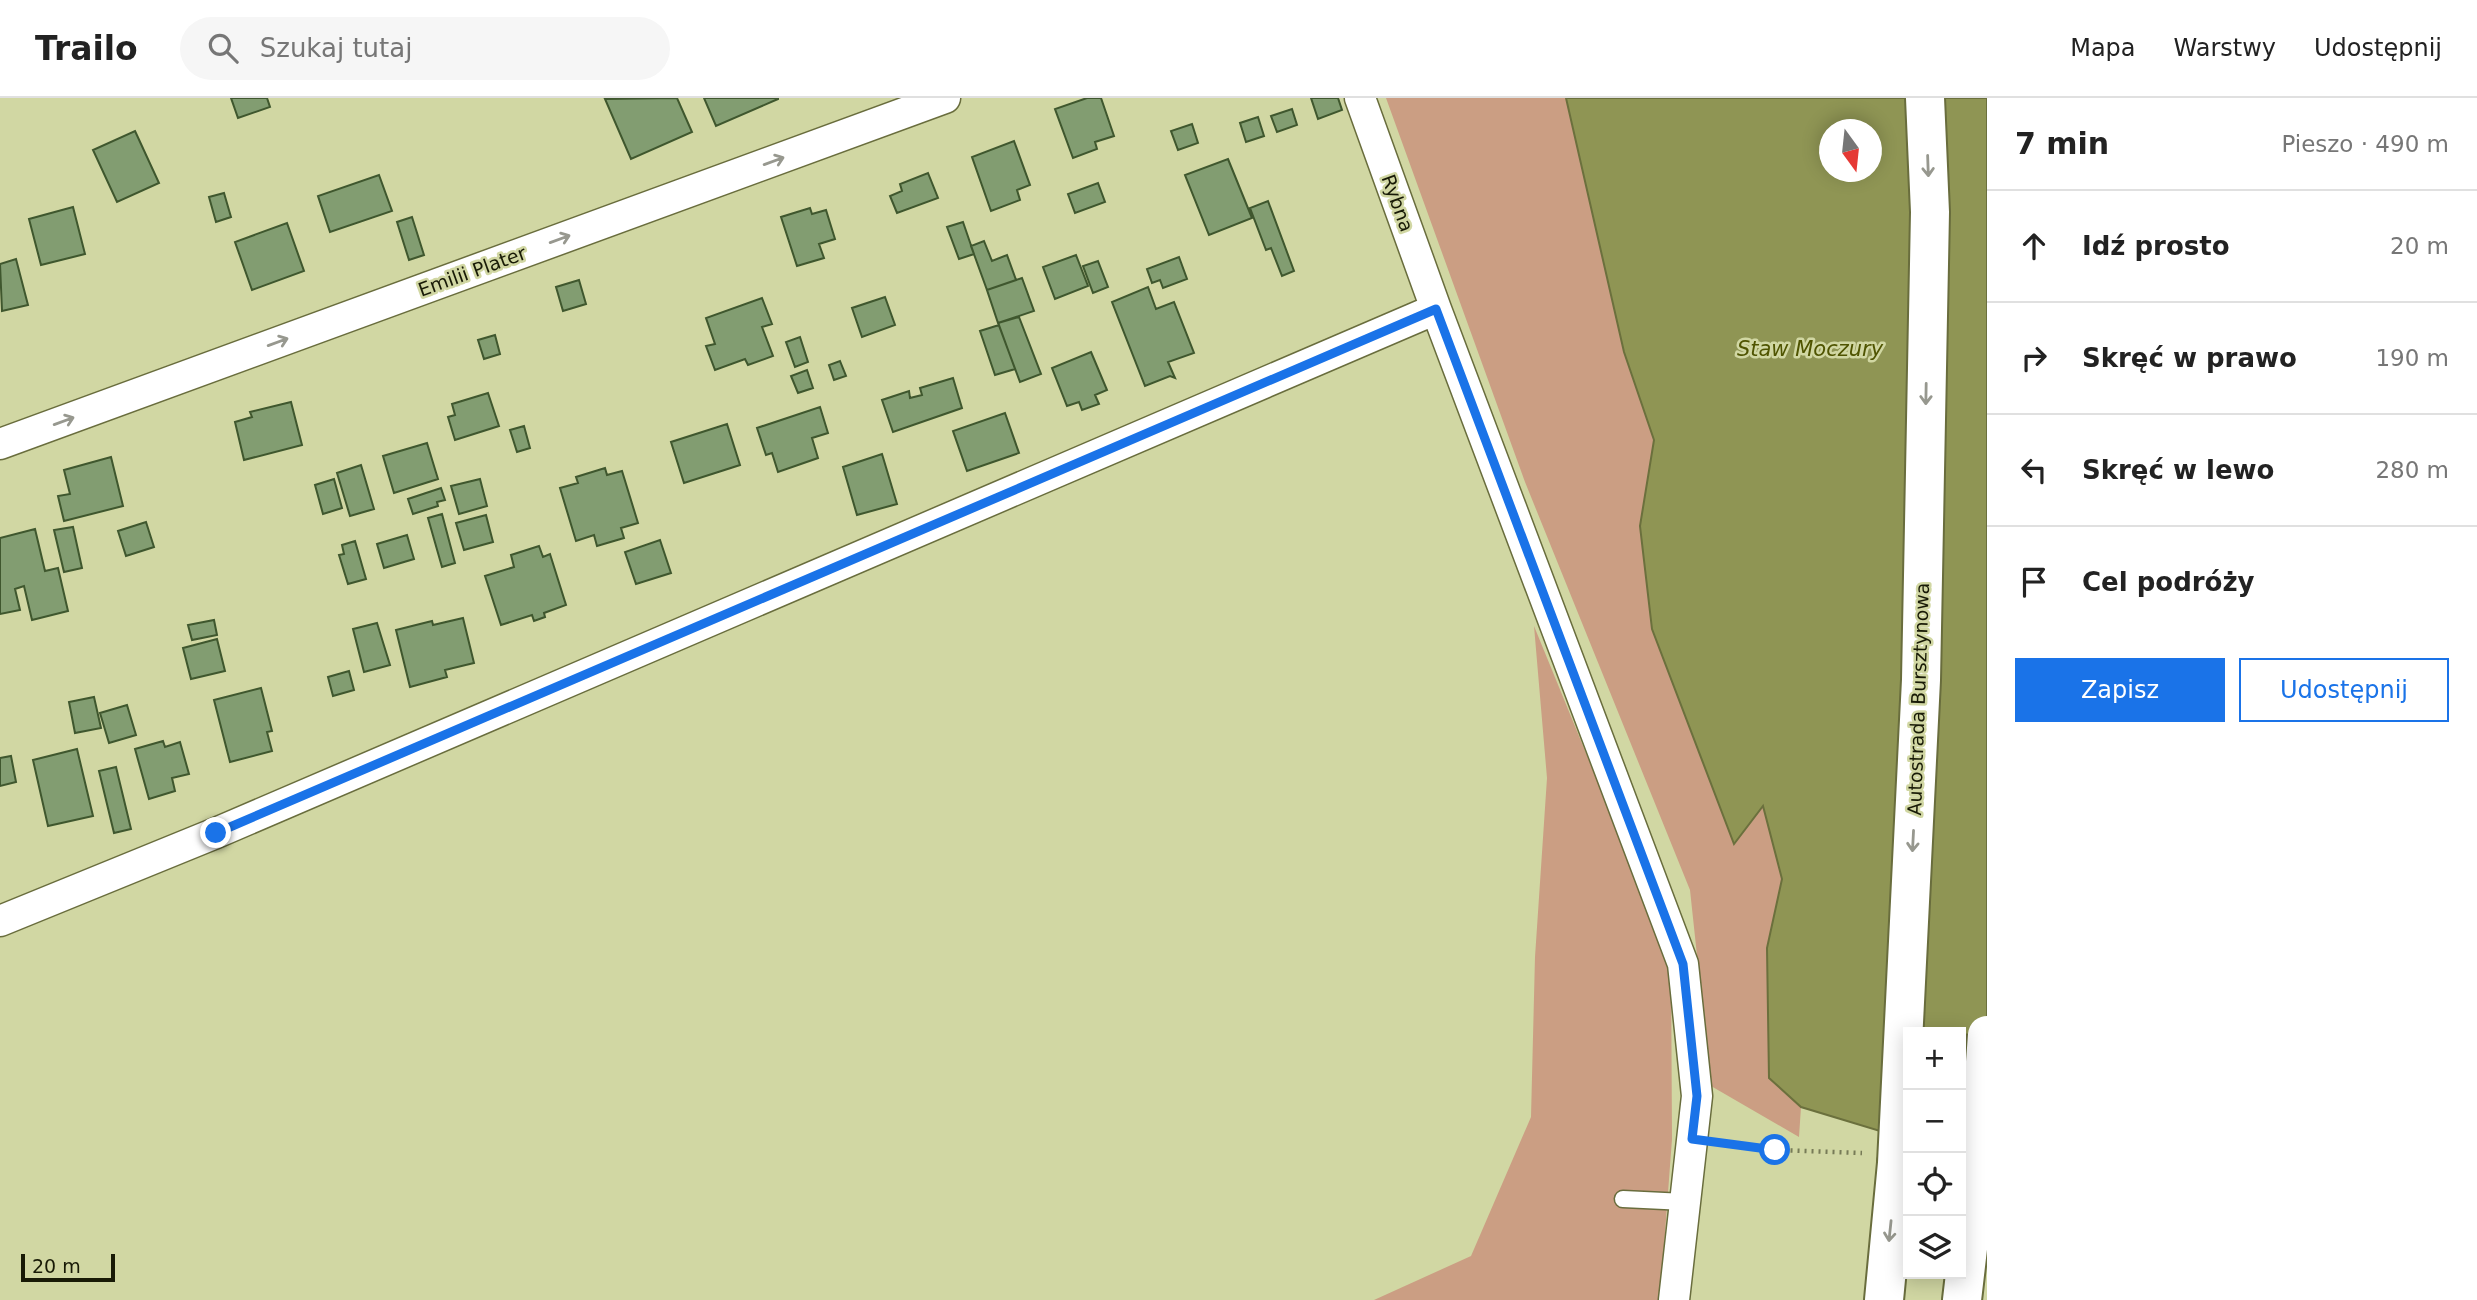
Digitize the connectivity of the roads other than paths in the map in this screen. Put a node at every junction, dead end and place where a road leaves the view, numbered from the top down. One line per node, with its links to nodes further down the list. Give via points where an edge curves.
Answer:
1 (945, 98): 5 (street, Emilii Plater, one-way to 1)
2 (1360, 98): 4 (street, Rybna)
3 (1926, 98): 11 (highway, Autostrada Bursztynowa, one-way to 11, bridge, via 1930,212 1921,680 1885,1158)
4 (1436, 309): 6 (street, via 216,833); 9 (street, Rybna, via 1683,964 1697,1096)
5 (0, 444)
6 (0, 921)
7 (1987, 1035): 12 (highway, bridge)
8 (1623, 1199): 9 (lane)
9 (1685, 1202): 10 (street, Rybna)
10 (1674, 1300)
11 (1884, 1300)
12 (1962, 1300)

